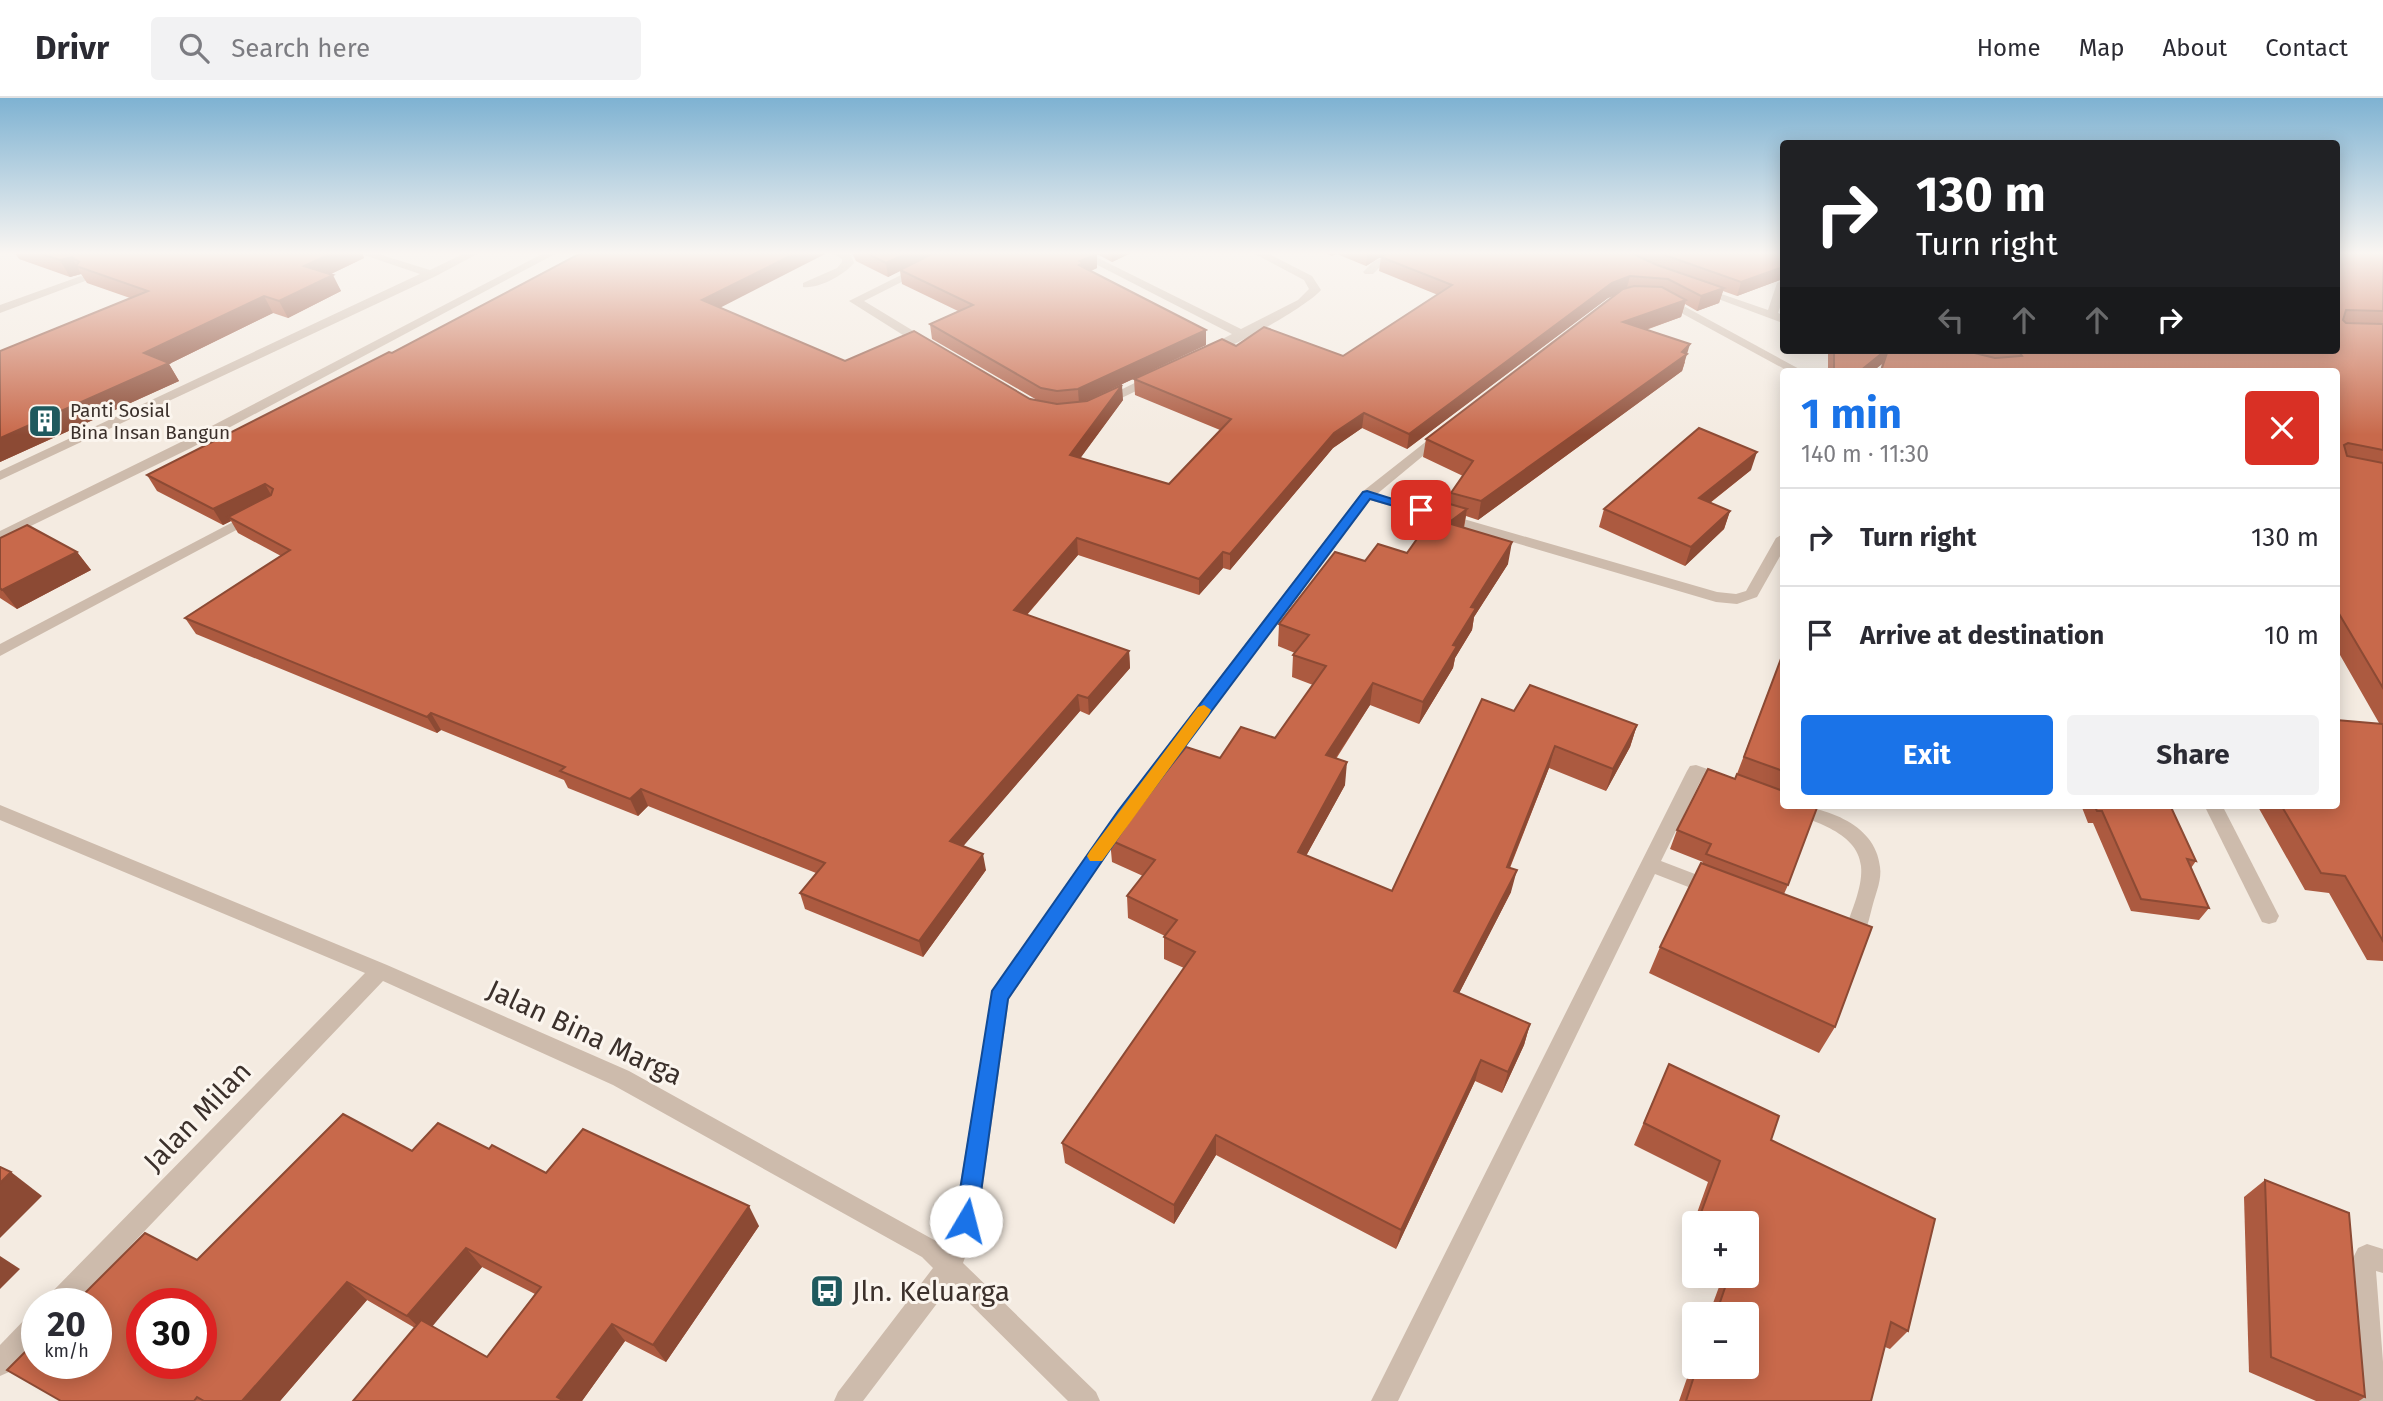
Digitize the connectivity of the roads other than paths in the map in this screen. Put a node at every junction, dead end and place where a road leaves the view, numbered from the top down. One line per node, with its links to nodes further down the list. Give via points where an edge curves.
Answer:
1 (347, 314): 14 (street)
2 (436, 314): 17 (street)
3 (876, 314): 8 (street)
4 (1201, 314): 7 (street)
5 (1281, 314): 7 (street)
6 (1690, 314): 10 (street)
7 (1244, 335): 9 (street)
8 (932, 348)
9 (1194, 358)
10 (1791, 368)
11 (1170, 370): 12 (street)
12 (1095, 405)
13 (1450, 427): 15 (street)
14 (0, 476)
15 (1367, 495): 18 (street, via 1716,597 1737,599 1752,594); 30 (street, via 1124,815 999,997 966,1221)
16 (273, 506): 19 (street)
17 (0, 537)
18 (1780, 543)
19 (0, 652)
20 (1746, 790): 24 (street, via 1696,771)
21 (1799, 809): 27 (street, via 1863,842 1871,867 1856,930 1841,936)
22 (2215, 809): 26 (street)
23 (0, 812): 28 (street, Jalan Bina Marga)
24 (1649, 864): 25 (street); 36 (street)
25 (1734, 897)
26 (2269, 916)
27 (1819, 930)
28 (380, 971): 30 (street, Jalan Bina Marga, via 621,1078 931,1249); 31 (street, Jalan Milan)
29 (2383, 1261): 37 (street, via 2367,1256 2363,1262)
30 (950, 1266): 34 (street); 35 (street, Jalan Bina Marga)
31 (73, 1288)
32 (21, 1341): 33 (street)
33 (0, 1363)
34 (847, 1401)
35 (1087, 1401)
36 (1384, 1401)
37 (2373, 1401)

